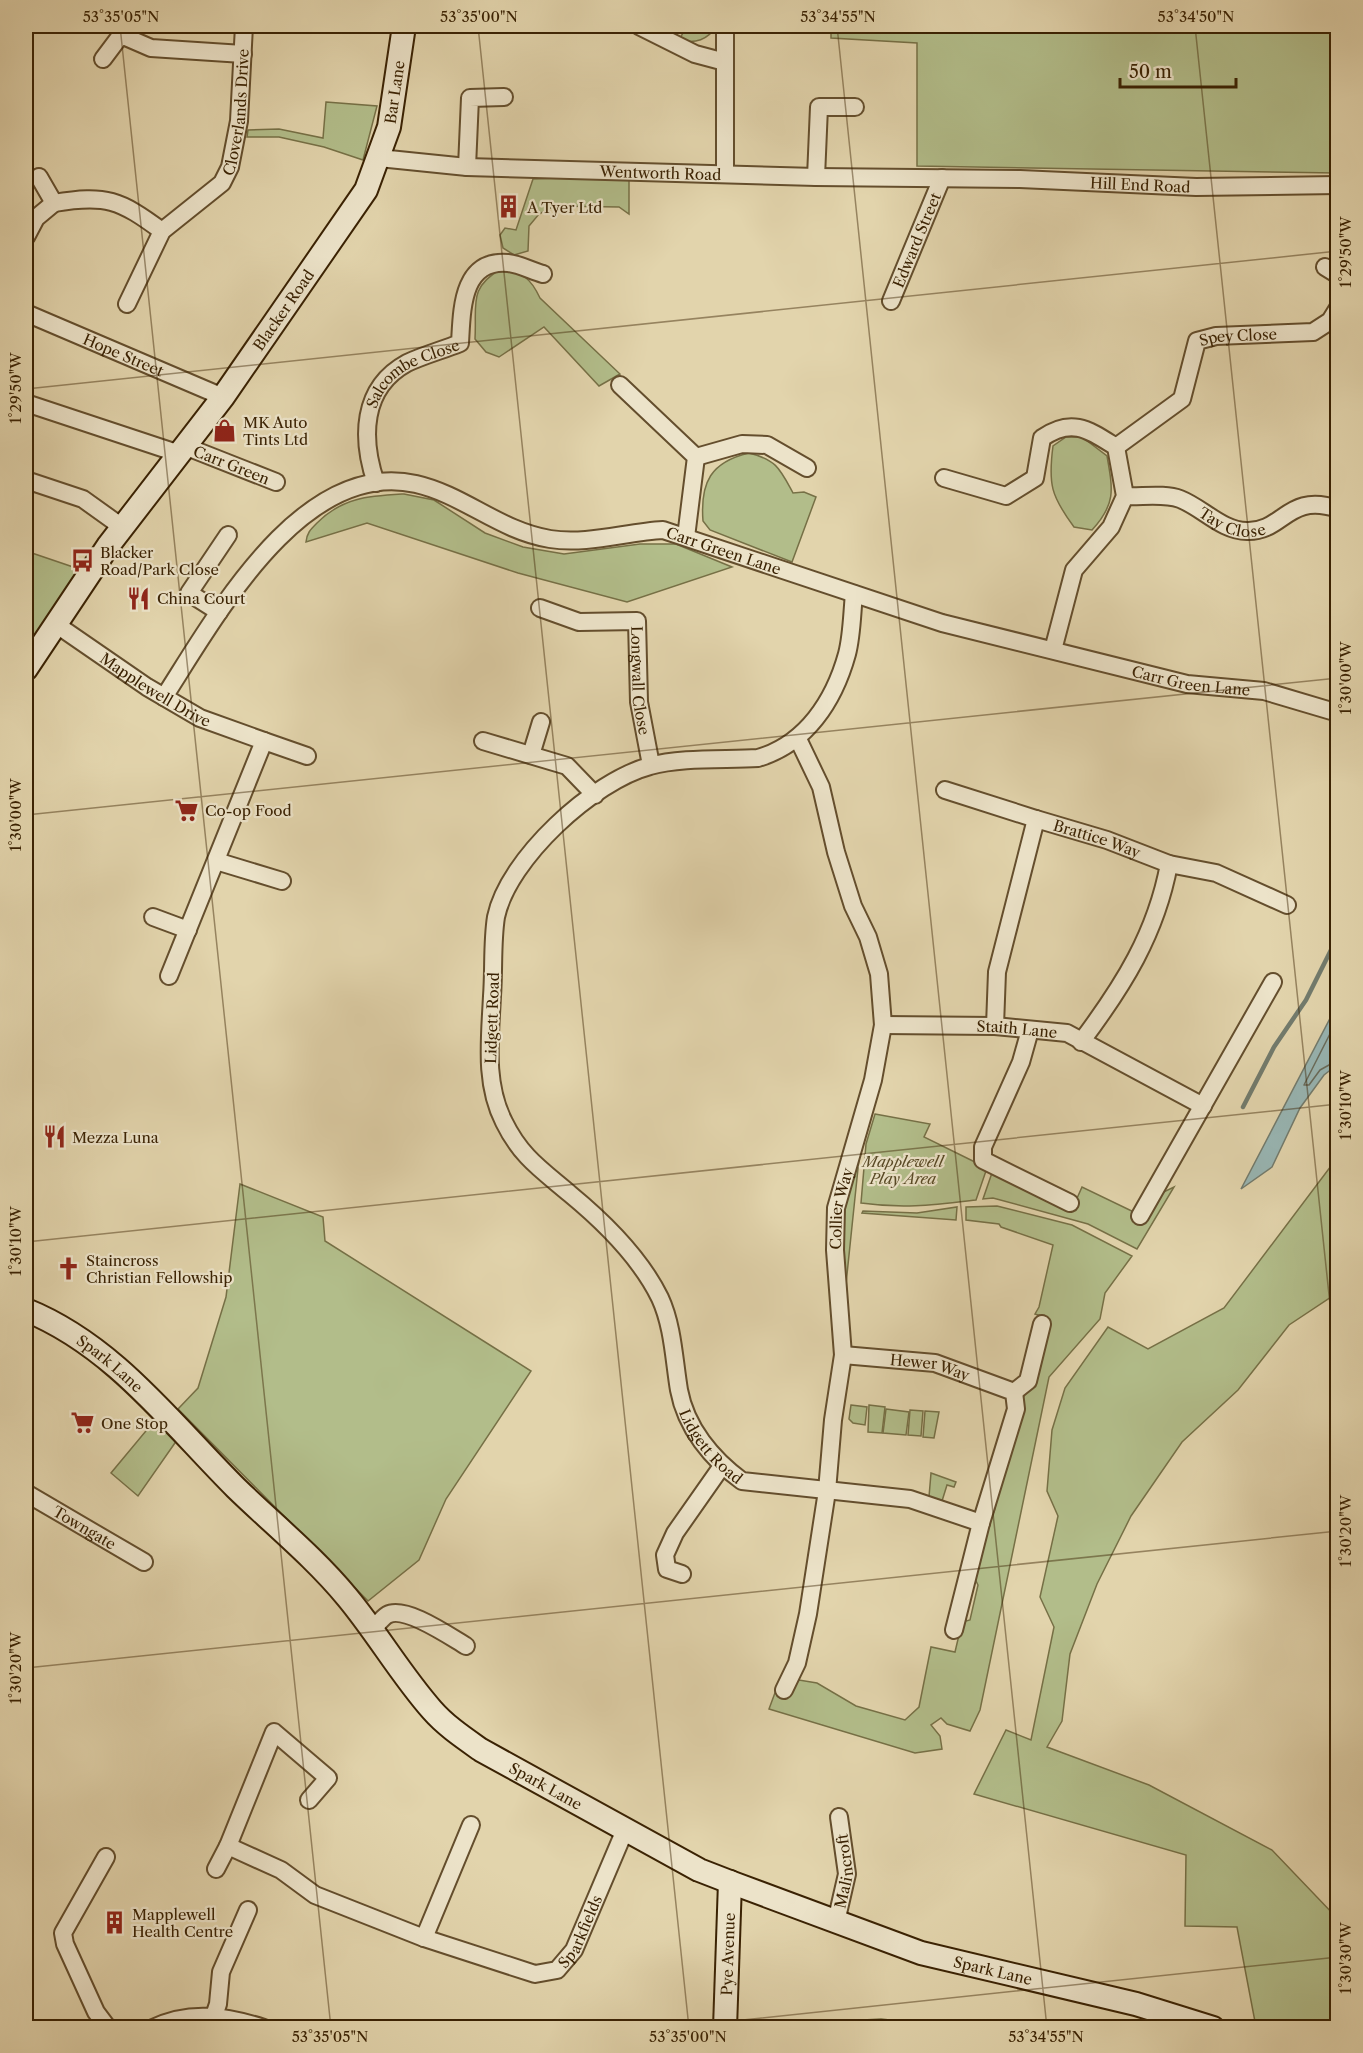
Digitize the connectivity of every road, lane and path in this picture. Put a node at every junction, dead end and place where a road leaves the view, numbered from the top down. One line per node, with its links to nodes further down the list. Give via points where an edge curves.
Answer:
1 (244, 26): 6 (street, Cloverlands Drive)
2 (404, 26): 11 (main road, Bar Lane, via 389,127)
3 (639, 26): 8 (street, via 695,54)
4 (725, 26): 8 (street)
5 (120, 30): 6 (street, via 151,48); 7 (street)
6 (243, 54): 19 (street, Cloverlands Drive, via 239,122 230,167 222,183)
7 (103, 59)
8 (725, 62): 13 (street)
9 (504, 97): 12 (street, via 470,98)
10 (855, 107): 15 (street, via 819,107)
11 (379, 158): 12 (street, Wentworth Road); 27 (main road, Blacker Road, via 355,208)
12 (467, 166): 13 (street, Wentworth Road)
13 (725, 172): 15 (street, Wentworth Road)
14 (39, 177): 18 (street)
15 (816, 177): 16 (street, Wentworth Road)
16 (942, 178): 17 (street, Hill End Road, via 1196,187); 22 (street, Edward Street)
17 (1338, 185)
18 (54, 203): 19 (street, via 76,199 122,204); 20 (street, via 36,218)
19 (162, 231): 23 (street, Cloverlands Drive)
20 (26, 237)
21 (543, 274): 36 (street, Salcombe Close, via 509,263 480,270 470,280 464,295 460,344 408,363 381,385 367,414 366,433)
22 (891, 301)
23 (127, 304)
24 (1338, 308): 29 (street, Spey Close, via 1330,321 1313,332 1216,336 1197,341 1182,399)
25 (26, 313): 27 (street, Hope Street)
26 (620, 385): 31 (street)
27 (223, 397): 30 (main road, Blacker Road)
28 (26, 403): 30 (street)
29 (1116, 447): 33 (street, via 1073,425 1055,429 1042,438 1035,478 1006,496); 37 (street)
30 (183, 450): 35 (street, Carr Green); 39 (main road, Blacker Road)
31 (696, 457): 32 (street, via 742,444 767,445); 41 (street)
32 (807, 468)
33 (944, 478)
34 (26, 480): 39 (street, via 83,499)
35 (276, 482)
36 (376, 483): 41 (street, Carr Green Lane, via 413,483 431,488 500,524 550,539 571,541 663,530); 44 (street, Carr Green Lane, via 326,500 291,527)
37 (1125, 496): 38 (street, Tay Close, via 1179,498 1231,528 1248,531 1262,528 1303,505 1319,503); 46 (street, via 1112,527 1074,570)
38 (1338, 509)
39 (122, 527): 45 (main road, Blacker Road)
40 (228, 535): 44 (street, via 189,593)
41 (686, 537): 42 (street, Carr Green Lane)
42 (854, 594): 46 (street, Carr Green Lane, via 942,623); 51 (street, Lidgett Road, via 846,654 818,717)
43 (540, 608): 56 (street, Longwall Close, via 579,622 637,621 639,702)
44 (219, 612): 48 (street, Carr Green Lane)
45 (57, 625): 47 (main road, Blacker Road); 48 (street, Mapplewell Drive)
46 (1053, 651): 49 (street, Carr Green Lane, via 1187,684 1264,690)
47 (26, 669)
48 (164, 697): 52 (street, Mapplewell Drive, via 200,718)
49 (1338, 713)
50 (541, 722): 54 (street)
51 (798, 739): 56 (street, Lidgett Road, via 758,758); 68 (street, Collier Way, via 821,788 843,873 879,974)
52 (264, 741): 55 (street, Mapplewell Drive); 60 (street)
53 (483, 741): 54 (street)
54 (531, 755): 58 (street, via 567,766)
55 (307, 756)
56 (651, 765): 58 (street, Lidgett Road, via 620,778)
57 (945, 790): 59 (street)
58 (595, 795): 79 (street, Lidgett Road, via 530,852 508,883 496,917 491,1085 504,1122 528,1161 604,1223 634,1258 660,1299 676,1358 680,1392 697,1437)
59 (1036, 819): 61 (street, Brattice Way); 69 (street, Brattice Way, via 997,972)
60 (216, 861): 62 (street); 65 (street)
61 (1169, 864): 63 (street, Brattice Way, via 1216,873); 71 (street, via 1149,933 1118,993)
62 (282, 881)
63 (1287, 905)
64 (153, 916): 65 (street)
65 (188, 930): 66 (street)
66 (169, 976)
67 (1273, 982): 72 (street)
68 (883, 1025): 69 (street, Staith Lane); 77 (street, Collier Way, via 873,1080 836,1208)
69 (995, 1026): 70 (street, Staith Lane)
70 (1030, 1030): 71 (street, Staith Lane, via 1067,1034); 73 (street, via 1021,1062 983,1148 983,1160)
71 (1081, 1042): 72 (street, Staith Lane)
72 (1203, 1106): 74 (street)
73 (1070, 1203)
74 (1140, 1216)
75 (26, 1310): 85 (main road, Spark Lane, via 77,1336 128,1377 327,1574)
76 (1042, 1324): 78 (street, via 1028,1381)
77 (843, 1355): 78 (street, Hewer Way, via 935,1363); 80 (street, Collier Way)
78 (1014, 1392): 82 (street, via 1016,1409)
79 (722, 1466): 80 (street, Lidgett Road, via 742,1481); 84 (street, via 675,1533 665,1555 667,1569)
80 (827, 1491): 82 (street, via 910,1499); 88 (street, Collier Way, via 808,1614 797,1663)
81 (26, 1493): 83 (street, Towngate)
82 (981, 1523): 86 (street)
83 (144, 1562)
84 (682, 1574)
85 (373, 1629): 87 (street, via 388,1615 401,1613); 92 (main road, Spark Lane, via 432,1710 460,1735)
86 (954, 1630)
87 (466, 1646)
88 (784, 1690)
89 (309, 1800): 93 (street, via 328,1778 274,1732)
90 (840, 1817): 98 (street, Malincroft, via 847,1874)
91 (471, 1825): 99 (street)
92 (622, 1828): 96 (main road, Spark Lane, via 699,1870); 99 (street, Sparkfields, via 622,1837 574,1950 557,1970 535,1974)
93 (228, 1846): 95 (street); 99 (street, Sparkfields, via 281,1870 315,1895)
94 (106, 1857): 101 (street, via 63,1933 96,2012)
95 (216, 1869)
96 (730, 1882): 98 (main road, Spark Lane); 104 (main road, Pye Avenue)
97 (248, 1910): 100 (street, via 221,1972)
98 (836, 1922): 105 (main road, Spark Lane, via 949,1961 1136,2004)
99 (424, 1938)
100 (214, 2016): 102 (street, via 191,2015); 103 (street)
101 (108, 2028)
102 (153, 2028)
103 (264, 2028)
104 (725, 2028)
105 (1212, 2028)

